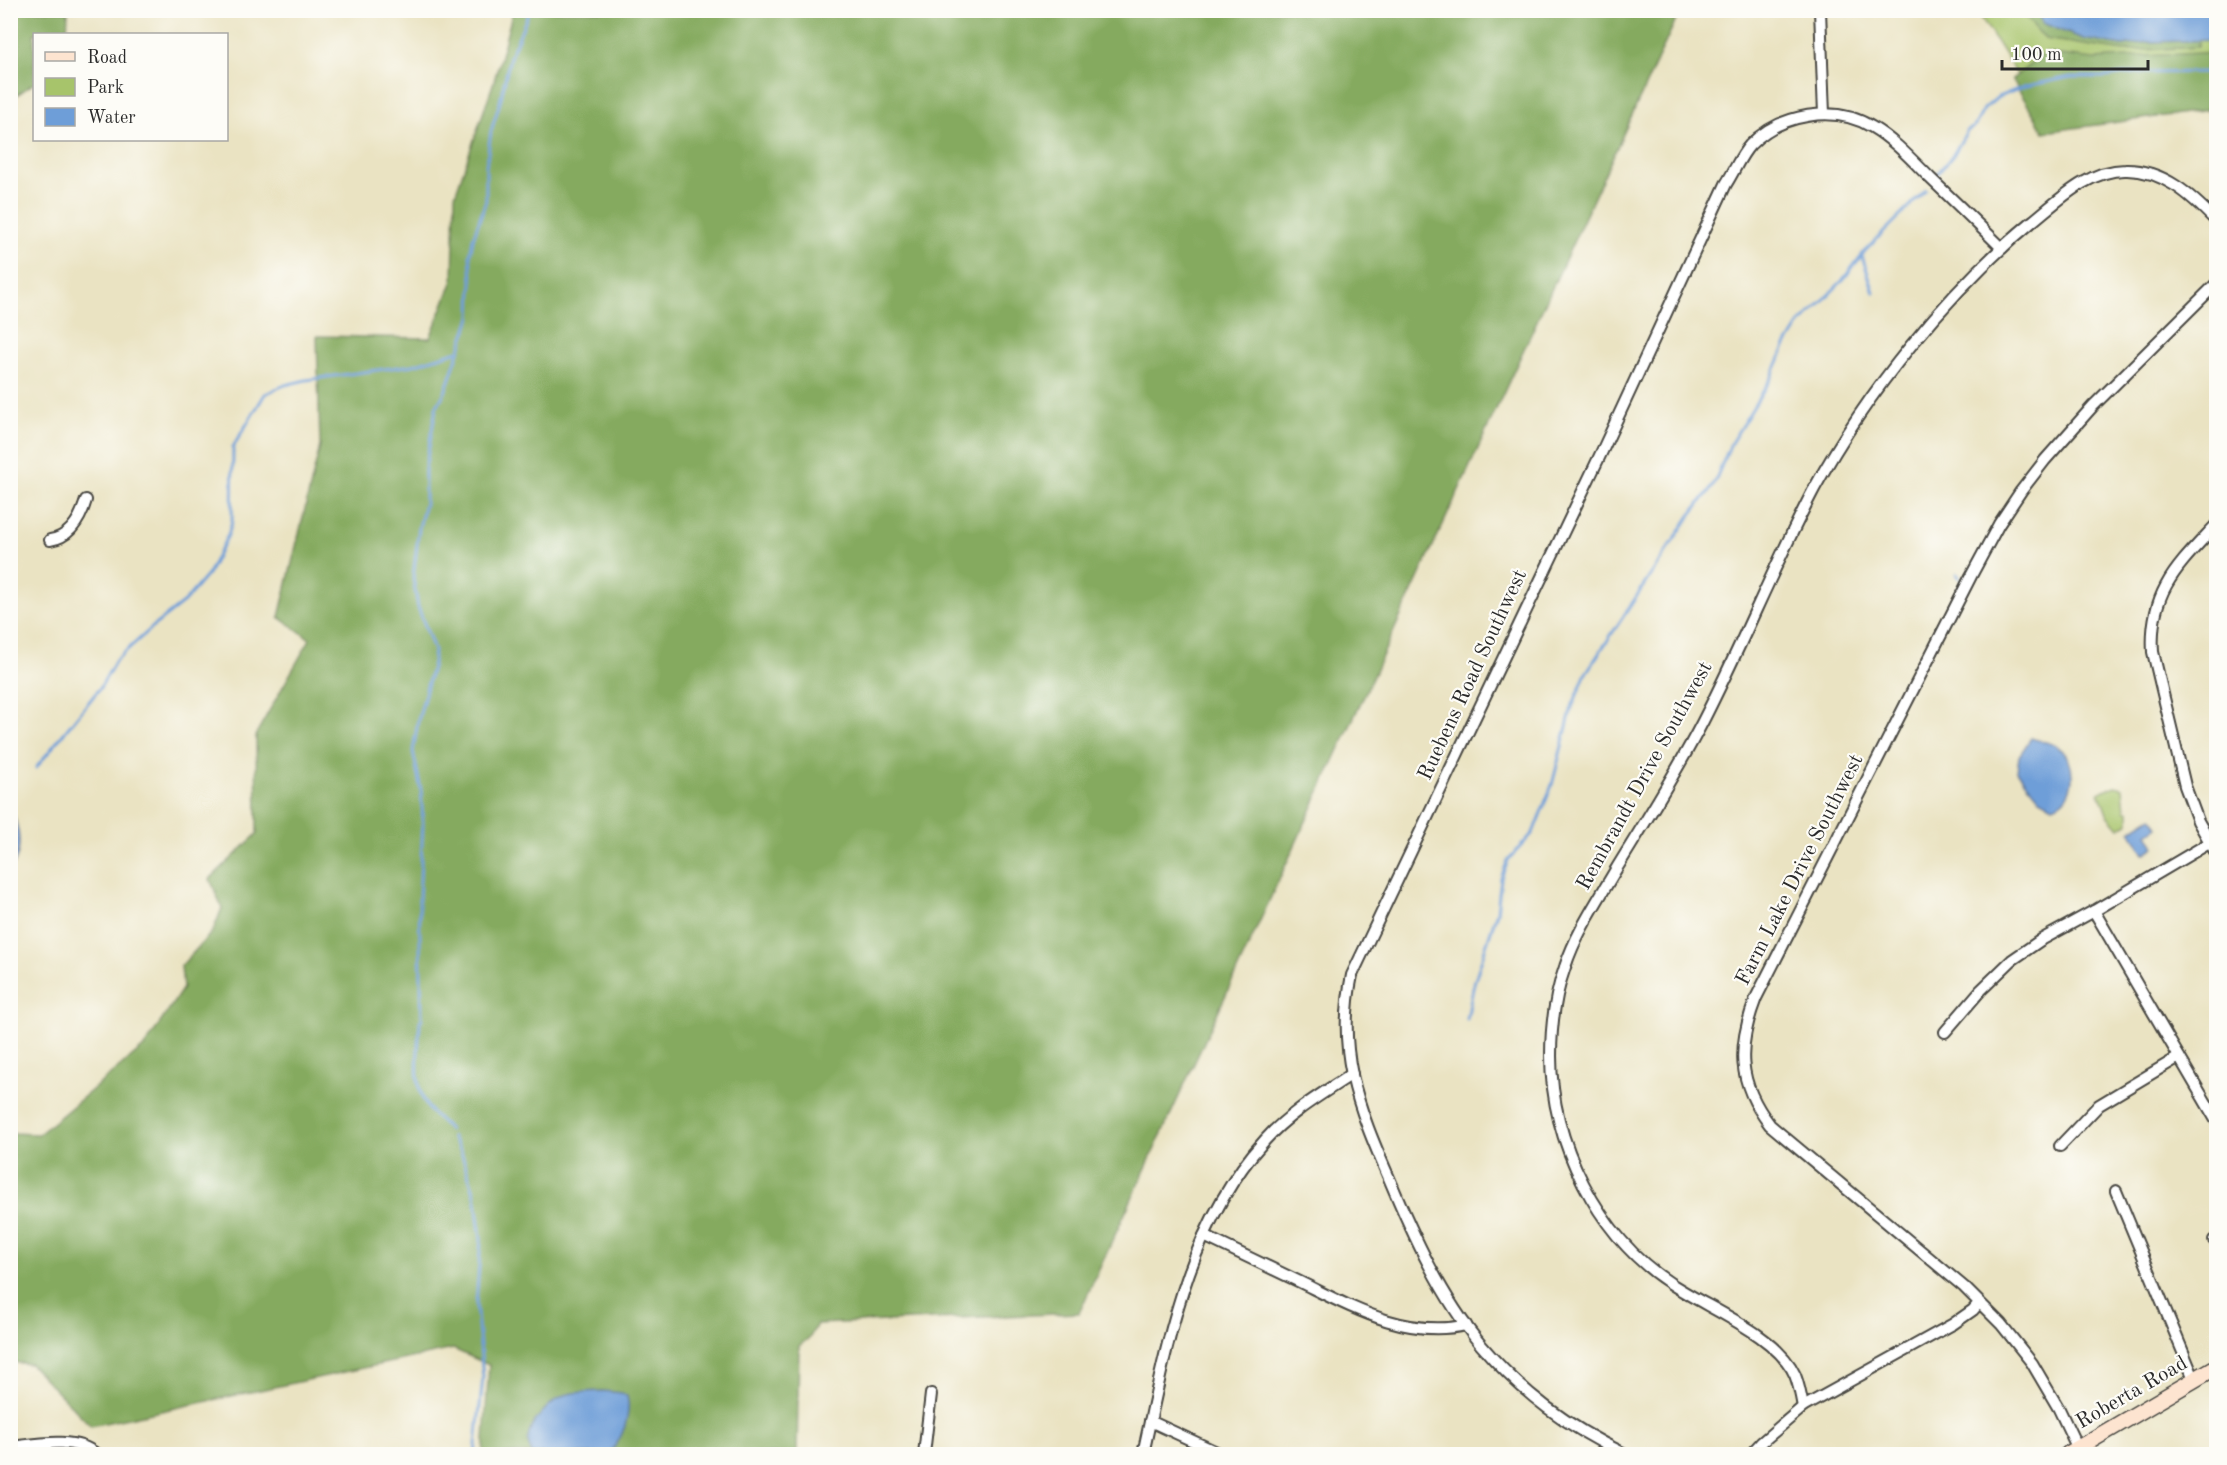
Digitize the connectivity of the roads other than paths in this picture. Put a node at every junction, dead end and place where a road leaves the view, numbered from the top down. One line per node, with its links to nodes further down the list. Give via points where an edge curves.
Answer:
1 (1820, 10): 2 (street)
2 (1824, 114): 4 (street, Ruebens Road Southwest, via 1870,125 1887,137); 14 (street, Ruebens Road Southwest, via 1806,115 1767,131 1749,146 1726,184 1357,961 1347,1008)
3 (2217, 221): 4 (street, Rembrandt Drive Southwest, via 2170,182 2146,172 2125,170 2097,176 2072,189)
4 (2002, 248): 24 (street, Rembrandt Drive Southwest, via 1919,336 1885,379 1816,485 1702,723 1573,948 1553,1020 1552,1079 1560,1121 1578,1171 1611,1228 1622,1243 1669,1283 1782,1354 1797,1378)
5 (2217, 285): 19 (street, Farm Lake Drive Southwest, via 2093,406 2039,468 1999,524 1756,998 1747,1023 1743,1070 1760,1112 1770,1125)
6 (86, 500): 8 (street, via 81,517 62,537)
7 (2217, 525): 9 (street, via 2169,580 2159,598 2152,633 2153,652 2185,786 2198,821)
8 (50, 540)
9 (2214, 841): 10 (street); 11 (street)
10 (2217, 853)
11 (2094, 911): 12 (street, via 2041,939 2012,960); 13 (street)
12 (1945, 1032)
13 (2179, 1057): 15 (street); 16 (street, via 2099,1105)
14 (1352, 1074): 18 (street, via 1303,1106 1265,1139 1240,1171); 20 (street, Ruebens Road Southwest, via 1361,1110 1403,1211)
15 (2217, 1120)
16 (2060, 1146)
17 (2116, 1191): 22 (street)
18 (1204, 1236): 20 (street, via 1376,1318 1426,1328); 25 (street, via 1184,1287)
19 (1979, 1303): 24 (street, via 1953,1324); 27 (street, Farm Lake Drive Southwest, via 2032,1363 2059,1409)
20 (1466, 1325): 32 (street, Ruebens Road Southwest, via 1528,1392 1586,1435)
21 (2217, 1368): 22 (street, Roberta Road)
22 (2195, 1381): 27 (street, Roberta Road)
23 (931, 1394): 29 (street)
24 (1803, 1407): 33 (street)
25 (1150, 1421): 30 (street); 31 (street)
26 (10, 1447): 28 (street, via 48,1443 84,1446)
27 (2073, 1452)
28 (96, 1455)
29 (924, 1455)
30 (1143, 1455)
31 (1221, 1455)
32 (1625, 1455)
33 (1750, 1455)

